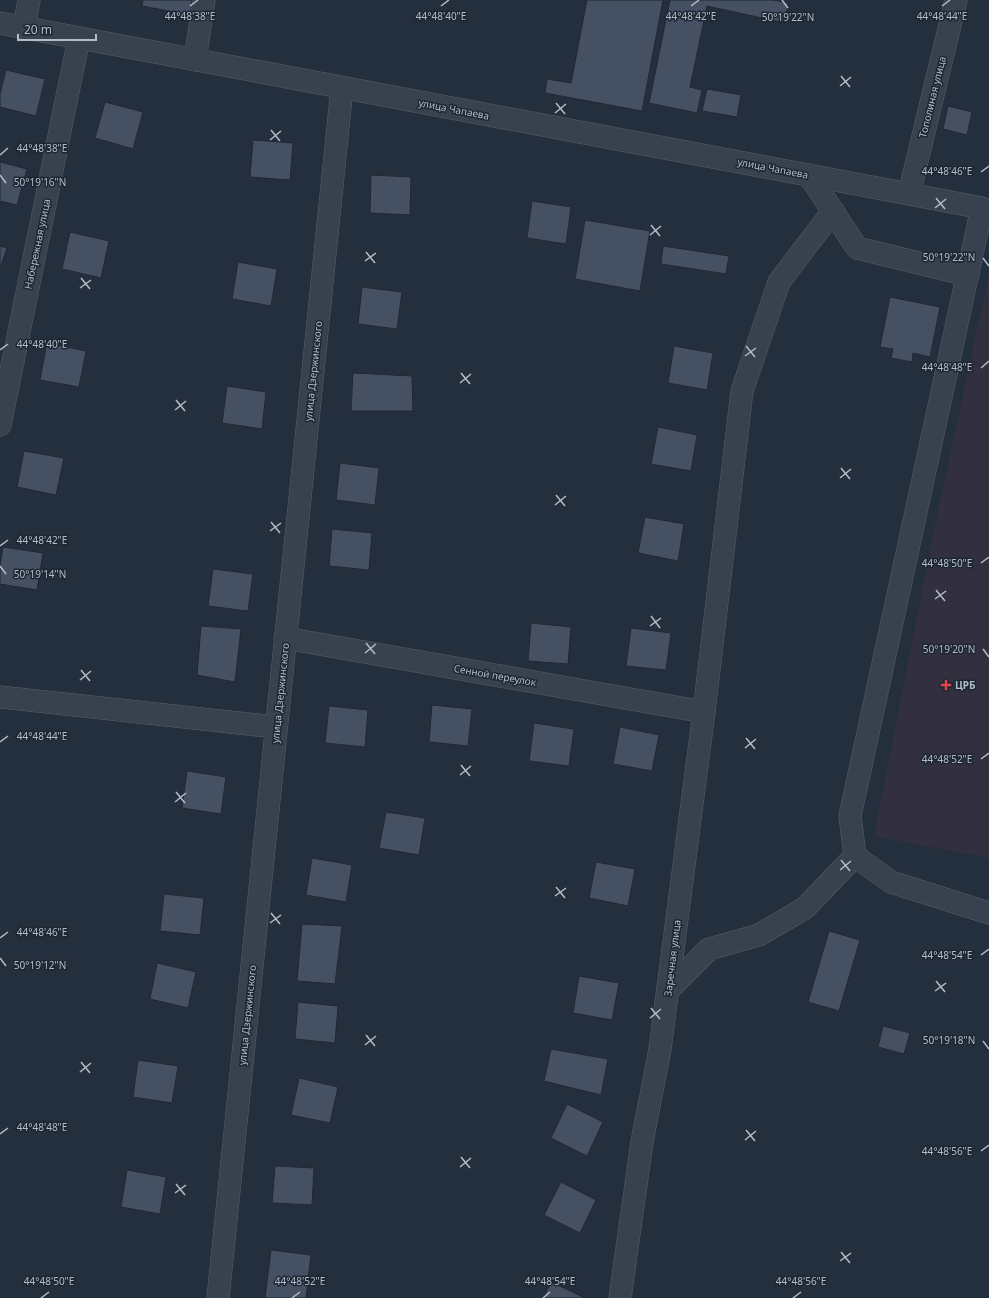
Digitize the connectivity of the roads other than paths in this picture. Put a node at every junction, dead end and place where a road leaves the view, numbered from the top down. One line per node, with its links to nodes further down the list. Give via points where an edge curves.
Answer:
1 (29, 0): 5 (street)
2 (204, 0): 7 (street)
3 (956, 0): 10 (street, Тополиная улица)
4 (0, 23): 5 (street, улица Чапаева)
5 (24, 28): 6 (street, улица Чапаева)
6 (79, 38): 7 (street, улица Чапаева); 14 (street, Набережная улица)
7 (195, 60): 8 (street, улица Чапаева)
8 (342, 88): 9 (street, улица Чапаева); 15 (street, улица Дзержинского)
9 (809, 175): 10 (street, улица Чапаева); 12 (street)
10 (909, 194): 11 (street, улица Чапаева)
11 (986, 209): 13 (street)
12 (833, 211): 13 (street, via 857,248); 17 (street, Заречная улица, via 779,282 742,391)
13 (968, 275): 19 (street, via 850,816)
14 (0, 425)
15 (285, 638): 17 (street, Сенной переулок); 18 (street, улица Дзержинского)
16 (0, 697): 18 (street)
17 (704, 712): 21 (street, Заречная улица)
18 (276, 727): 22 (street, улица Дзержинского)
19 (855, 856): 20 (street, via 891,882); 21 (street, via 805,908 759,935 709,949)
20 (989, 912)
21 (668, 990): 23 (street, Заречная улица, via 660,1049 642,1142)
22 (218, 1298)
23 (620, 1298)

